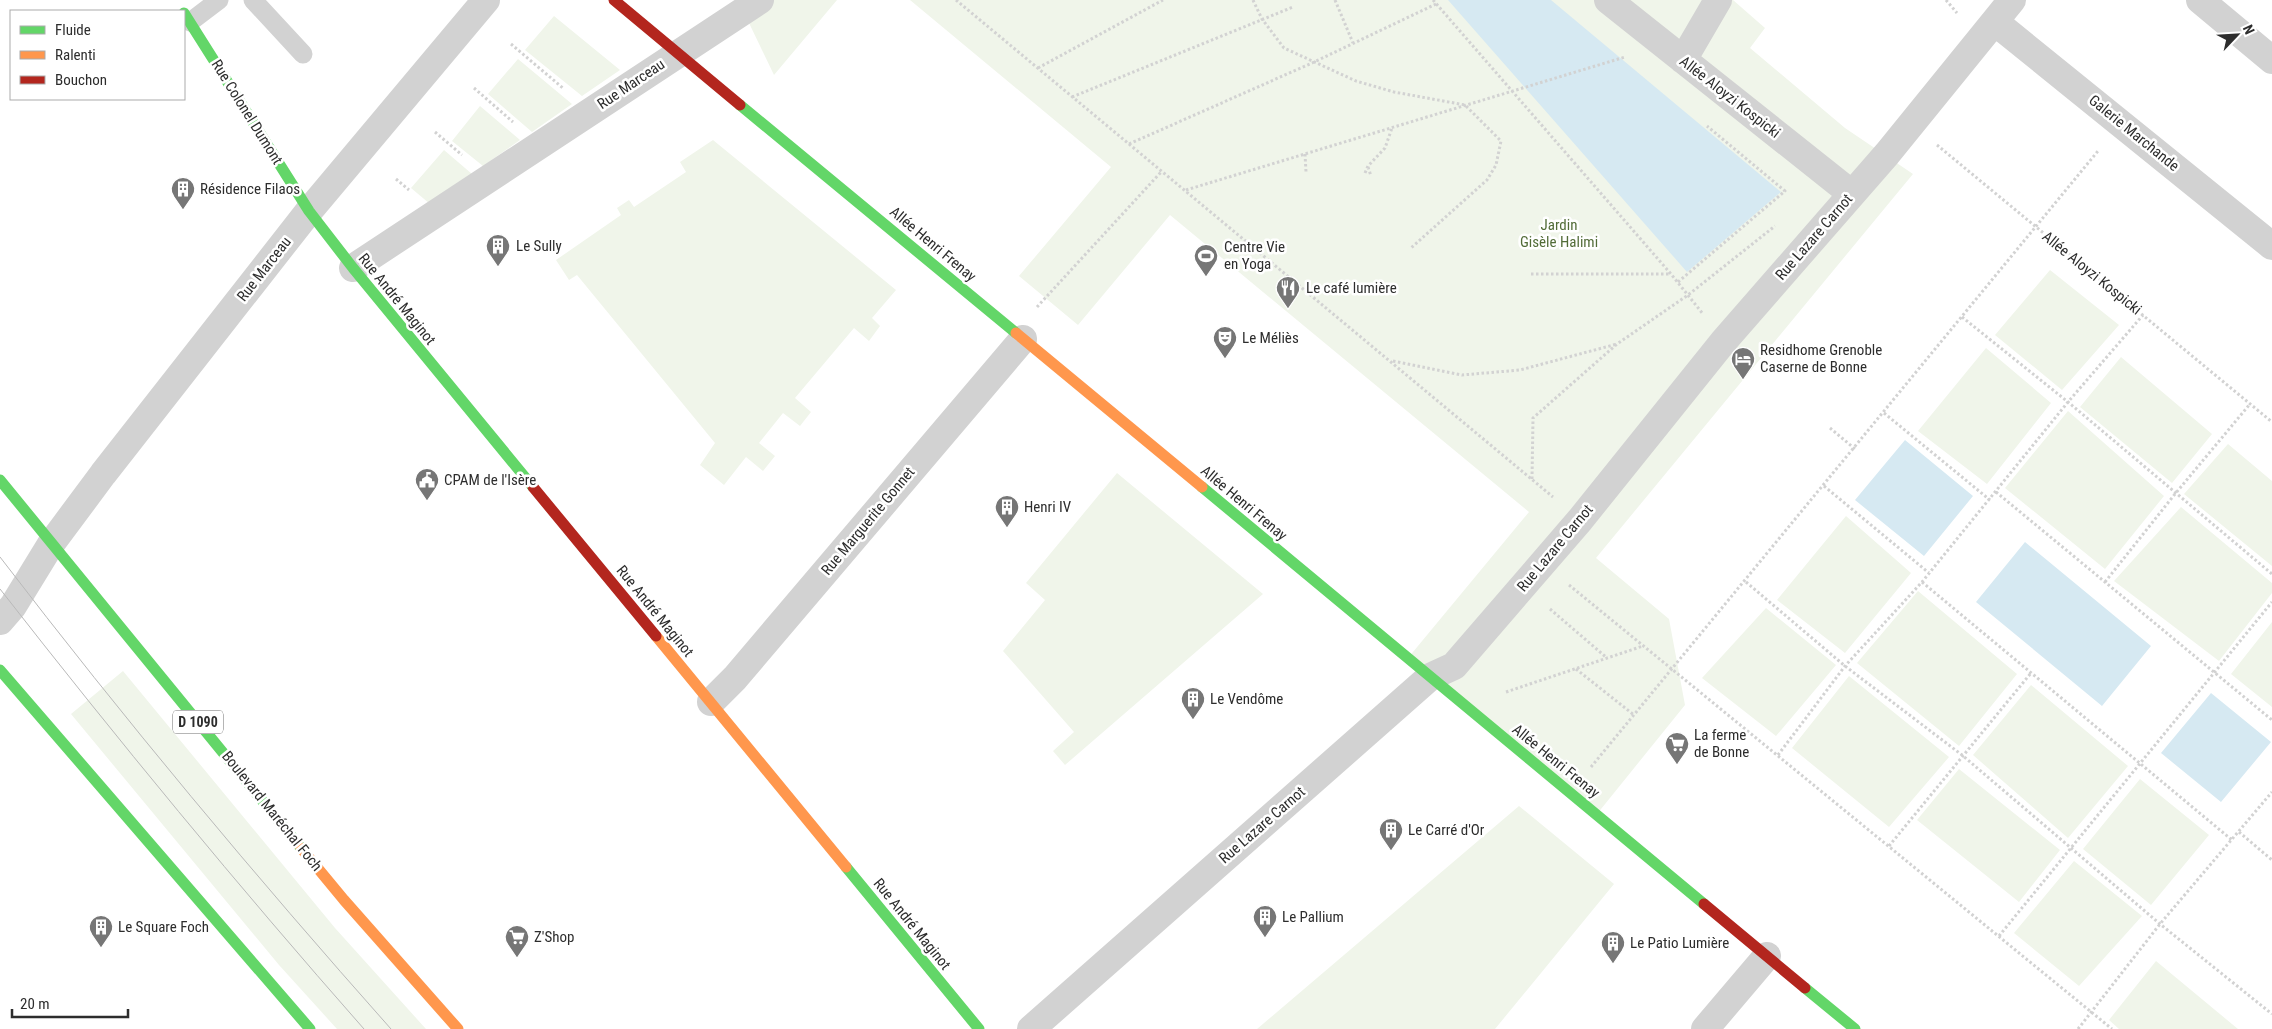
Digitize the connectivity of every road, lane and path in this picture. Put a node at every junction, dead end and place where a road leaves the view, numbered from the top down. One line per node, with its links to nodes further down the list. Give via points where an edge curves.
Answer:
1 (220, 0): 17 (lane)
2 (253, 0): 24 (lane)
3 (486, 0): 49 (street, Rue Marceau)
4 (614, 0): 23 (street, Allée Henri Frenay)
5 (760, 0): 23 (street, Rue Marceau)
6 (956, 0): 29 (path)
7 (1163, 0): 29 (path)
8 (1253, 0): 19 (path)
9 (1335, 0): 21 (path)
10 (1433, 0): 15 (path)
11 (1608, 0): 26 (street, Allée Aloyzi Kospicki)
12 (1718, 0): 26 (street)
13 (2012, 0): 20 (street, Rue Lazare Carnot)
14 (2200, 0): 27 (street)
15 (1436, 4): 21 (path); 31 (path)
16 (1293, 7): 19 (path)
17 (185, 10)
18 (185, 14): 49 (street, Rue Colonel Dumont)
19 (1262, 19): 28 (path, via 1284,48); 32 (path)
20 (1995, 22): 35 (street, Galerie Marchande); 37 (street, Rue Lazare Carnot)
21 (1353, 43): 28 (path)
22 (511, 44): 34 (path)
23 (678, 53): 34 (street, Rue Marceau); 63 (street, Allée Henri Frenay)
24 (304, 54)
25 (1633, 54): 31 (path)
26 (1683, 60): 48 (street, Allée Aloyzi Kospicki)
27 (2272, 60)
28 (1312, 63): 33 (path, via 1384,89); 39 (path)
29 (1038, 68): 32 (path)
30 (474, 88): 40 (path)
31 (1513, 91): 33 (path); 56 (path)
32 (1072, 97): 39 (path)
33 (1465, 105): 38 (path); 53 (path, via 1501,141 1496,165 1487,180)
34 (591, 111): 40 (street, Rue Marceau)
35 (2121, 123): 51 (path); 52 (street, Galerie Marchande)
36 (1705, 124): 57 (path, via 1785,191)
37 (1911, 124): 48 (street, Rue Lazare Carnot); 51 (path, Allée Aloyzi Kospicki)
38 (1392, 128): 41 (path); 42 (path, via 1385,148)
39 (1129, 144): 43 (path)
40 (540, 145): 54 (street, Rue Marceau)
41 (1304, 154): 44 (path); 47 (path)
42 (1368, 166): 45 (path); 46 (path)
43 (1162, 171): 47 (path); 63 (path)
44 (1306, 172)
45 (1365, 173)
46 (1371, 176)
47 (1185, 190): 59 (path)
48 (1852, 194): 64 (street, Rue Lazare Carnot)
49 (309, 211): 54 (street, Rue André Maginot); 80 (street, Rue Marceau)
50 (1781, 222): 60 (path)
51 (2036, 227): 61 (path, Allée Aloyzi Kospicki); 62 (path)
52 (2272, 246)
53 (1411, 248)
54 (353, 268): 100 (street, Rue André Maginot)
55 (1531, 274): 56 (path)
56 (1671, 274): 57 (path)
57 (1678, 282): 60 (path)
58 (1380, 284): 59 (path, via 1324,286)
59 (1308, 292): 66 (path)
60 (1688, 294): 64 (path); 65 (path)
61 (2143, 315): 67 (path); 68 (path, Allée Aloyzi Kospicki)
62 (1962, 317): 67 (path); 69 (path)
63 (1019, 336): 98 (street, Allée Henri Frenay); 100 (street, Rue Marguerite Gonnet, via 735,678)
64 (1723, 342): 79 (street, Rue Lazare Carnot)
65 (1617, 344): 66 (path, via 1520,370 1462,375); 73 (path, via 1533,418)
66 (1392, 361): 73 (path)
67 (2068, 402): 76 (path); 77 (path)
68 (2250, 404): 70 (path, Allée Aloyzi Kospicki); 77 (path)
69 (1884, 413): 72 (path); 78 (path)
70 (2272, 422)
71 (1830, 428): 72 (path)
72 (1855, 449): 75 (path)
73 (1532, 479): 79 (path)
74 (0, 480): 80 (street, Boulevard Maréchal Foch / D 1090)
75 (1824, 486): 82 (path); 84 (path)
76 (1996, 492): 78 (path); 86 (path)
77 (2175, 494): 83 (path); 86 (path)
78 (1990, 500): 82 (path)
79 (1580, 520): 81 (street, Rue Lazare Carnot)
80 (51, 544): 89 (street); 121 (street, Boulevard Maréchal Foch / D 1090, via 344,900)
81 (1542, 563): 87 (street, Rue Lazare Carnot); 90 (path)
82 (1929, 573): 85 (path)
83 (2272, 574)
84 (1746, 582): 92 (path); 94 (path)
85 (1922, 582): 92 (path); 97 (path)
86 (2105, 582): 96 (path)
87 (1523, 585): 91 (path); 98 (street, Rue Lazare Carnot, via 1454,666)
88 (2272, 602): 96 (path)
89 (0, 622)
90 (1644, 646): 91 (path); 94 (path)
91 (1607, 658): 93 (path)
92 (1845, 666): 103 (path); 104 (path)
93 (1576, 668): 99 (path); 101 (path)
94 (1673, 669): 101 (path); 104 (path)
95 (0, 670): 120 (street)
96 (2213, 672): 102 (path); 105 (path)
97 (2030, 673): 103 (path); 105 (path)
98 (1430, 677): 117 (street, Allée Henri Frenay); 123 (street, Rue Lazare Carnot)
99 (1506, 692)
100 (711, 702): 122 (street, Rue André Maginot)
101 (1634, 715): 106 (path)
102 (2272, 720)
103 (1962, 755): 112 (path); 113 (path)
104 (1778, 756): 112 (path)
105 (2140, 763): 111 (path); 113 (path)
106 (1591, 768)
107 (2272, 792): 108 (path)
108 (2268, 797): 109 (path); 110 (path)
109 (2272, 801)
110 (2239, 832): 111 (path); 114 (path)
111 (2232, 840): 115 (path)
112 (1888, 846): 116 (path)
113 (2072, 849): 115 (path); 116 (path)
114 (2272, 860)
115 (2160, 924): 118 (path); 119 (path)
116 (1999, 936): 118 (path)
117 (1767, 956): 124 (street); 125 (street, Allée Henri Frenay)
118 (2092, 1013): 126 (path); 127 (path)
119 (2272, 1014)
120 (310, 1029)
121 (458, 1029)
122 (979, 1029)
123 (1031, 1029)
124 (1705, 1029)
125 (1855, 1029)
126 (2078, 1029)
127 (2112, 1029)

